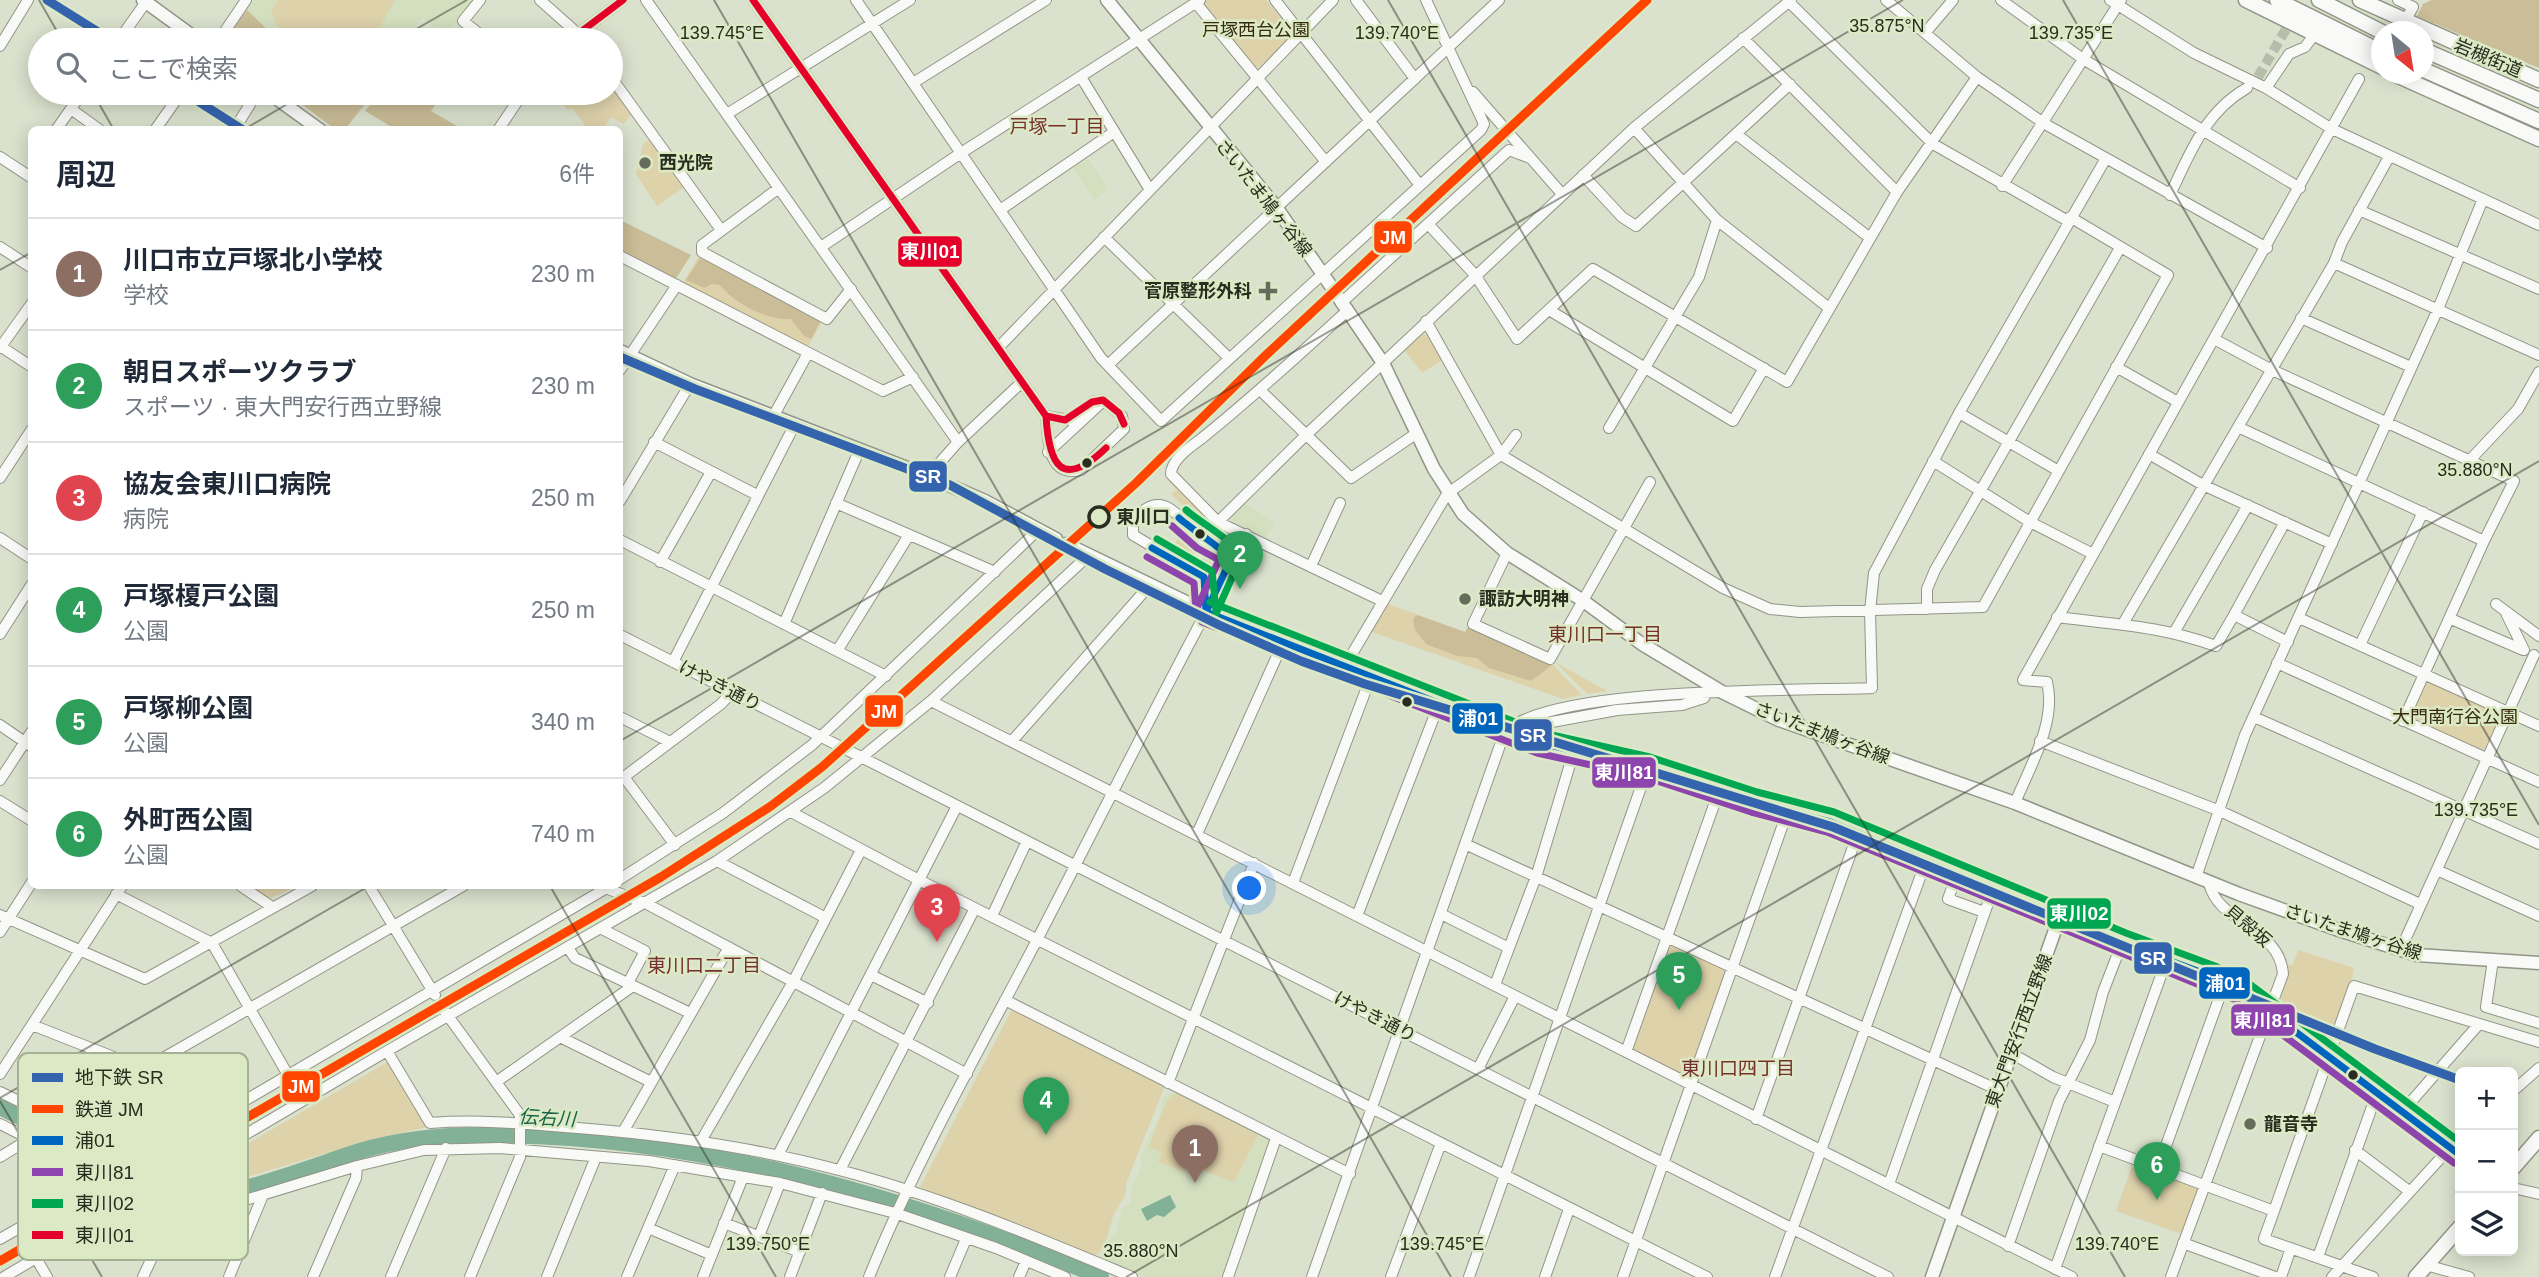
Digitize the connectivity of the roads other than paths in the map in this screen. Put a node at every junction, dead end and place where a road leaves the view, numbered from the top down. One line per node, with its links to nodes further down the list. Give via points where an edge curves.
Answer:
1 (28, 0): 44 (street)
2 (246, 0): 34 (street)
3 (480, 0): 35 (street, via 463,21)
4 (540, 0): 36 (street)
5 (623, 0): 37 (street)
6 (646, 0): 72 (street)
7 (753, 0): 50 (street)
8 (856, 0): 30 (street)
9 (910, 0): 30 (street)
10 (1046, 0): 58 (street)
11 (1107, 0): 43 (main road, さいたま鳩ヶ谷線)
12 (1275, 0): 38 (street)
13 (1334, 0): 38 (street)
14 (1356, 0): 54 (street)
15 (1426, 0): 46 (street)
16 (1499, 0): 46 (street)
17 (1886, 0): 39 (street)
18 (1953, 0): 39 (street)
19 (2001, 0): 48 (street)
20 (2246, 0): 41 (highway)
21 (2277, 0): 45 (highway)
22 (2319, 0): 31 (highway)
23 (2360, 0): 29 (highway, 岩槻街道)
24 (2398, 0): 29 (street, via 2413,7)
25 (145, 1): 32 (street); 33 (main road)
26 (1790, 1): 42 (street); 89 (street)
27 (1198, 2): 43 (street); 56 (street)
28 (2116, 2): 48 (street); 62 (street, via 2194,53)
29 (2405, 21)
30 (872, 24): 50 (street); 58 (street)
31 (2371, 26)
32 (128, 28)
33 (182, 28)
34 (227, 28)
35 (472, 28)
36 (573, 28)
37 (591, 28)
38 (1302, 33): 56 (street); 73 (street)
39 (1925, 33): 52 (street)
40 (2434, 34): 57 (highway, 岩槻街道)
41 (2314, 35): 49 (highway); 62 (street, via 2305,47 2289,54)
42 (1742, 38): 59 (street); 83 (street)
43 (1137, 40): 53 (street); 82 (main road, さいたま鳩ヶ谷線)
44 (0, 46)
45 (2371, 46)
46 (1449, 47): 54 (street); 63 (street)
47 (2434, 54): 65 (highway)
48 (2083, 59): 75 (street); 84 (street)
49 (2371, 62)
50 (800, 67): 72 (street); 107 (street)
51 (2434, 75): 74 (highway)
52 (1977, 77): 75 (street); 89 (street)
53 (1081, 78): 86 (street); 90 (street)
54 (1415, 79): 73 (street)
55 (2359, 79): 85 (street)
56 (1257, 80): 82 (street); 95 (street)
57 (2539, 80)
58 (913, 83): 90 (street)
59 (1790, 84): 87 (street); 104 (street)
60 (2416, 84): 88 (highway)
61 (2247, 88): 84 (street, via 2219,108)
62 (2266, 88): 85 (street)
63 (1469, 90): 93 (street); 99 (street, via 1484,124 1481,130)
64 (623, 93): 116 (street)
65 (2539, 100)
66 (74, 105): 71 (street)
67 (173, 105): 78 (street)
68 (250, 105): 79 (street)
69 (286, 105): 80 (main road)
70 (515, 105): 81 (street)
71 (71, 109): 76 (street); 77 (street)
72 (727, 114): 101 (street)
73 (1371, 121): 95 (street); 99 (street)
74 (2539, 121)
75 (2045, 124): 94 (street); 100 (street)
76 (59, 126)
77 (94, 126)
78 (158, 126)
79 (236, 126)
80 (314, 126)
81 (501, 126)
82 (1209, 128): 103 (street); 109 (main road, さいたま鳩ヶ谷線)
83 (1634, 128): 96 (street); 98 (street)
84 (2201, 129): 102 (street); 106 (street)
85 (2332, 129): 92 (street); 102 (street)
86 (1114, 132): 103 (street); 110 (street)
87 (1736, 134): 98 (street); 118 (street)
88 (2539, 139)
89 (1933, 144): 100 (street); 104 (street)
90 (961, 153): 107 (street); 110 (street)
91 (0, 157): 97 (street)
92 (2389, 157): 108 (street); 111 (street)
93 (1530, 158): 105 (street); 114 (street, via 1509,150)
94 (2105, 160): 106 (street); 112 (street)
95 (1326, 162): 109 (street)
96 (1583, 174): 98 (street, via 1622,218 1636,226); 105 (street)
97 (28, 175)
98 (1684, 181): 113 (street)
99 (1419, 184): 128 (street)
100 (2002, 186): 112 (street)
101 (779, 188): 116 (street); 120 (street)
102 (2300, 188): 122 (street)
103 (1150, 190): 117 (street)
104 (1897, 192): 118 (street)
105 (1562, 194): 127 (street)
106 (2170, 195): 122 (street)
107 (892, 198): 120 (street); 144 (street)
108 (2483, 199): 115 (street); 123 (street)
109 (1276, 207): 128 (main road, さいたま鳩ヶ谷線); 134 (street)
110 (1000, 210): 131 (street)
111 (2359, 211): 123 (street); 125 (street)
112 (2069, 219): 121 (street); 164 (street)
113 (1717, 220): 136 (street); 139 (street, via 1699,277)
114 (1429, 225): 127 (street); 133 (street)
115 (2539, 225)
116 (721, 230): 130 (street, via 702,245 702,252 824,317 830,317)
117 (1104, 237): 131 (street); 134 (street)
118 (1870, 238): 136 (street, via 1852,276)
119 (0, 247): 126 (street)
120 (821, 247): 130 (street)
121 (2120, 248): 153 (street, via 2168,275); 175 (street)
122 (2267, 248): 142 (street)
123 (2461, 255): 132 (street); 137 (street)
124 (623, 258): 129 (street)
125 (2333, 263): 137 (street); 140 (street)
126 (28, 265)
127 (1475, 275): 138 (street, via 1517,339); 141 (street)
128 (1324, 276): 133 (main road, さいたま鳩ヶ谷線); 148 (street)
129 (677, 285): 145 (street); 146 (street)
130 (850, 289): 158 (street)
131 (1054, 289): 144 (street); 151 (street)
132 (2539, 289)
133 (1342, 304): 149 (main road, さいたま鳩ヶ谷線); 161 (street)
134 (1173, 305): 148 (street); 151 (street)
135 (28, 308): 143 (street)
136 (1829, 308): 155 (street, via 1787,382)
137 (2438, 309): 147 (street); 154 (street)
138 (1549, 310): 139 (street, via 1593,269); 152 (street)
139 (1675, 315): 152 (street); 155 (street)
140 (2301, 318): 154 (street); 156 (street)
141 (1426, 321): 149 (street); 181 (street)
142 (2214, 339): 156 (street); 163 (street)
143 (0, 347): 150 (street)
144 (998, 348): 159 (street)
145 (624, 354): 160 (main road)
146 (807, 355): 158 (street, via 883,391); 165 (street)
147 (2539, 355)
148 (1229, 358): 151 (street, via 1161,421)
149 (1383, 363): 171 (main road, さいたま鳩ヶ谷線); 172 (street)
150 (28, 364)
151 (1108, 365)
152 (1642, 367): 155 (street, via 1733,421); 170 (street)
153 (2116, 367): 163 (street); 184 (street)
154 (2411, 367): 167 (street)
155 (1764, 368)
156 (2270, 369): 167 (street); 169 (street)
157 (2539, 372): 183 (street, via 2518,409)
158 (914, 377): 177 (street)
159 (1022, 382): 166 (street); 177 (street)
160 (690, 384): 165 (main road); 176 (street)
161 (1261, 391): 172 (street); 199 (street, via 1197,442 1170,471)
162 (1103, 400): 166 (street, via 1092,402 1069,420); 179 (street); 179 (street, via 1122,416 1124,429 1087,466 1069,471)
163 (2178, 402): 180 (street)
164 (1959, 413): 175 (street); 182 (street)
165 (774, 415): 168 (main road)
166 (1046, 416): 179 (street)
167 (2387, 421): 183 (street); 189 (street)
168 (795, 424): 178 (main road); 193 (street)
169 (2238, 427): 189 (street); 190 (street)
170 (1609, 428)
171 (1417, 433): 172 (street, via 1351,478); 192 (main road, さいたま鳩ヶ谷線)
172 (1306, 435): 199 (street)
173 (1516, 435): 181 (street)
174 (28, 437): 187 (street)
175 (2008, 440): 184 (street); 191 (street)
176 (654, 442): 185 (street); 194 (street)
177 (958, 442): 186 (street)
178 (859, 451): 186 (main road); 195 (street)
179 (1048, 452)
180 (2149, 454): 190 (street); 212 (street)
181 (1501, 455): 192 (street); 202 (street)
182 (1933, 461): 191 (street); 227 (street, via 1874,573)
183 (2469, 461): 208 (street, via 2514,481)
184 (2057, 470): 200 (street)
185 (711, 472): 193 (street); 216 (street)
186 (928, 476): 203 (main road)
187 (0, 478)
188 (1650, 481): 202 (street)
189 (2359, 484): 198 (street); 210 (street)
190 (2203, 485): 197 (street); 234 (street)
191 (1979, 492): 200 (street); 226 (street, via 1935,570 1927,589)
192 (1447, 494): 211 (main road, さいたま鳩ヶ谷線); 224 (street)
193 (757, 495): 221 (street)
194 (623, 496)
195 (836, 503): 204 (street); 235 (street)
196 (1340, 503): 218 (street)
197 (2248, 505): 201 (street); 236 (street)
198 (2423, 512): 208 (street); 242 (street)
199 (1218, 522): 205 (street)
200 (2030, 522): 212 (street); 226 (street, via 1983,607)
201 (2285, 522): 210 (street); 230 (street)
202 (1622, 528): 223 (street); 227 (street, via 1723,588 1770,609)
203 (1038, 530): 213 (main road); 219 (street)
204 (909, 534): 219 (street); 244 (street)
205 (1247, 534): 215 (street); 218 (street)
206 (0, 538): 214 (street)
207 (1203, 539): 215 (street); 217 (street, via 1198,558); 217 (street, via 1163,505 1147,508 1133,522 1136,538)
208 (2484, 541): 233 (street)
209 (623, 542): 216 (street)
210 (2332, 544): 232 (street)
211 (1507, 553): 223 (main road, さいたま鳩ヶ谷線); 223 (street, via 1473,624 1550,659)
212 (2093, 554): 231 (street)
213 (1089, 555): 220 (main road); 254 (street)
214 (28, 556)
215 (1230, 556): 228 (street)
216 (660, 562): 221 (street)
217 (1184, 564): 228 (street, via 1204,576)
218 (1311, 566): 224 (street)
219 (995, 572): 250 (street)
220 (1150, 585): 228 (main road); 264 (street)
221 (711, 587): 235 (street); 246 (street)
222 (28, 590): 237 (street)
223 (1582, 600): 253 (main road, さいたま鳩ヶ谷線, via 1642,644)
224 (1382, 601): 248 (street)
225 (2496, 604): 229 (street)
226 (1927, 608): 227 (street)
227 (1870, 611): 253 (street, via 1872,688)
228 (1206, 612): 241 (main road); 277 (street)
229 (2506, 613): 238 (street); 243 (street)
230 (2234, 615): 236 (street, via 2217,646); 240 (street)
231 (2057, 617): 234 (street); 265 (street, via 2023,680 2047,682 2052,702)
232 (2299, 618): 240 (street); 242 (street)
233 (2451, 619): 243 (street); 249 (street)
234 (2124, 622): 236 (street)
235 (784, 624): 244 (street)
236 (2175, 631)
237 (0, 634)
238 (2539, 636)
239 (623, 637): 246 (street, けやき通り)
240 (2288, 642): 247 (street)
241 (1282, 645): 248 (main road); 287 (street)
242 (2360, 645): 249 (street)
243 (2523, 650): 245 (street)
244 (836, 651): 250 (street)
245 (2536, 656): 256 (street)
246 (673, 662): 252 (street, けやき通り)
247 (2277, 663): 257 (street); 259 (street)
248 (1343, 669): 251 (main road)
249 (2425, 674): 256 (street); 259 (street)
250 (886, 676): 263 (street)
251 (1370, 679): 255 (main road); 303 (street)
252 (732, 692): 263 (street, けやき通り); 266 (street)
253 (1722, 692): 262 (street, via 1682,705 1616,710); 279 (main road, さいたま鳩ヶ谷線, via 1779,720)
254 (931, 701): 264 (street); 269 (street)
255 (1439, 704): 262 (main road); 322 (street)
256 (2506, 711): 261 (street); 270 (street)
257 (2254, 717): 281 (street); 283 (street)
258 (623, 718): 266 (street)
259 (2403, 721): 270 (street)
260 (0, 725): 267 (street)
261 (2539, 726)
262 (1504, 731): 268 (main road); 289 (street)
263 (822, 736): 269 (street, けやき通り); 291 (street, via 766,782)
264 (1012, 741): 277 (street)
265 (2040, 741): 279 (street); 283 (street)
266 (670, 742): 272 (street)
267 (28, 744): 274 (street)
268 (1574, 751): 271 (main road); 298 (street)
269 (862, 757): 280 (street, けやき通り); 284 (street)
270 (2488, 759): 275 (street); 281 (street)
271 (1648, 767): 276 (main road); 316 (street)
272 (623, 777)
273 (623, 779): 291 (street)
274 (0, 780)
275 (2539, 782)
276 (1719, 791): 282 (main road); 330 (street)
277 (1112, 792): 287 (street); 296 (street)
278 (0, 801): 285 (street)
279 (2015, 803): 301 (main road, さいたま鳩ヶ谷線)
280 (957, 806): 288 (street, けやき通り); 302 (street)
281 (2465, 808): 290 (street); 297 (street)
282 (1788, 810): 286 (main road); 344 (street)
283 (2220, 811): 301 (street); 315 (street)
284 (791, 812): 292 (street); 293 (street)
285 (28, 818)
286 (1858, 833): 294 (main road); 352 (street)
287 (1197, 834): 295 (street)
288 (1027, 841): 296 (street, けやき通り); 321 (street)
289 (1465, 844): 298 (street); 320 (street)
290 (2539, 844)
291 (675, 845): 300 (street)
292 (862, 850): 302 (street); 326 (street)
293 (717, 861): 314 (street); 326 (street)
294 (1926, 861): 299 (main road); 365 (street)
295 (1254, 863): 303 (street); 332 (street)
296 (1076, 865): 331 (street); 332 (street, けやき通り)
297 (2437, 870): 315 (street); 324 (street)
298 (1536, 874): 316 (street); 337 (street)
299 (1957, 874): 312 (main road); 319 (street, via 1948,899)
300 (623, 877)
301 (2196, 877): 304 (main road, さいたま鳩ヶ谷線)
302 (919, 880): 318 (street); 345 (street)
303 (1293, 883): 322 (street)
304 (2209, 883): 339 (main road, さいたま鳩ヶ谷線); 356 (street, 貝殻坂, via 2215,897 2277,953 2283,974)
305 (28, 888): 325 (street)
306 (245, 889): 317 (street)
307 (306, 889): 317 (street)
308 (371, 889): 327 (street)
309 (458, 889): 327 (street)
310 (600, 889): 350 (street)
311 (612, 889): 314 (street)
312 (1993, 889): 319 (street); 323 (main road)
313 (119, 890): 333 (street); 338 (street)
314 (647, 904): 328 (street); 335 (street)
315 (2420, 904): 339 (street)
316 (1600, 906): 330 (street); 361 (street)
317 (272, 907): 333 (street)
318 (975, 908): 321 (street); 354 (street)
319 (1984, 912): 376 (street)
320 (1441, 914): 337 (street); 340 (street)
321 (992, 916): 331 (street)
322 (1357, 916): 340 (street)
323 (2060, 916): 334 (street); 374 (main road, 東大門安行西立野線)
324 (2539, 916)
325 (4, 917): 329 (street); 338 (street)
326 (826, 918): 346 (street)
327 (393, 926): 350 (street); 355 (street)
328 (602, 929): 336 (street); 348 (street, via 645,951)
329 (0, 932)
330 (1667, 937): 344 (street); 371 (street)
331 (1038, 939): 353 (street); 360 (street)
332 (1224, 940): 360 (street); 366 (street, けやき通り)
333 (212, 943): 338 (street, via 145,979); 355 (street)
334 (2122, 943): 341 (street); 383 (street, via 2090,1040)
335 (729, 947): 346 (street); 358 (street)
336 (568, 948): 348 (street, via 575,958); 357 (street)
337 (1509, 948): 349 (street)
338 (78, 951): 364 (street)
339 (2400, 951): 342 (main road, さいたま鳩ヶ谷線)
340 (1427, 952): 349 (street); 366 (street)
341 (2167, 959): 347 (street); 394 (street)
342 (2493, 960): 343 (main road, さいたま鳩ヶ谷線); 362 (street, via 2486,1007)
343 (2539, 962)
344 (1732, 967): 352 (street); 386 (street)
345 (871, 975): 354 (street); 359 (street)
346 (793, 982): 359 (street); 405 (street)
347 (2225, 982): 356 (street); 423 (street)
348 (630, 984): 358 (street); 367 (street)
349 (1495, 985): 351 (street)
350 (433, 992): 381 (street)
351 (1515, 996): 361 (street); 378 (street)
352 (1799, 998): 365 (street); 397 (street)
353 (1005, 1000): 380 (street); 385 (street)
354 (928, 1003): 369 (street)
355 (249, 1008): 373 (street); 381 (street)
356 (2270, 1012): 375 (street); 429 (street, 貝殻坂)
357 (445, 1013): 370 (street); 382 (street)
358 (690, 1013): 384 (street)
359 (850, 1013): 369 (street); 416 (street)
360 (1194, 1019): 385 (street); 395 (street)
361 (1559, 1019): 371 (street); 391 (street)
362 (2539, 1023)
363 (2479, 1024): 368 (street); 375 (street, via 2354,986); 396 (street)
364 (32, 1025): 372 (street); 379 (street)
365 (1867, 1029): 376 (street); 414 (street)
366 (1401, 1030): 378 (street, けやき通り); 395 (street)
367 (560, 1037): 382 (street); 384 (street)
368 (2539, 1042)
369 (907, 1044): 380 (street); 424 (street)
370 (387, 1051): 399 (street, via 430,1123); 402 (street)
371 (1626, 1052): 386 (street)
372 (103, 1053)
373 (172, 1053)
374 (2011, 1053): 383 (street); 388 (main road, 東大門安行西立野線)
375 (2328, 1056): 390 (street); 439 (street)
376 (1933, 1059): 388 (street); 430 (street)
377 (2539, 1068): 387 (street)
378 (1478, 1069): 391 (street, けやき通り)
379 (0, 1074)
380 (967, 1074): 432 (street)
381 (288, 1075): 392 (street)
382 (496, 1082): 399 (street, via 520,1115)
383 (2067, 1082): 394 (street); 453 (street)
384 (651, 1083): 400 (street)
385 (1168, 1083): 403 (street)
386 (1691, 1086): 397 (street); 420 (street)
387 (2518, 1087)
388 (1998, 1090): 441 (main road, 東大門安行西立野線)
389 (0, 1092): 393 (street)
390 (2377, 1093): 396 (street); 413 (street)
391 (1532, 1097): 420 (street, けやき通り); 426 (street)
392 (248, 1099)
393 (18, 1100)
394 (2115, 1102): 408 (street)
395 (1374, 1110): 407 (street); 425 (street)
396 (2402, 1112): 410 (street)
397 (1756, 1119): 414 (street)
398 (0, 1124): 401 (street)
399 (520, 1125): 400 (street); 412 (street)
400 (623, 1132): 405 (street)
401 (18, 1133)
402 (248, 1133)
403 (1276, 1138): 425 (street); 483 (street)
404 (2539, 1138): 419 (highway)
405 (701, 1141): 416 (street)
406 (2455, 1142): 410 (street)
407 (1441, 1143): 426 (street); 485 (street)
408 (2099, 1146): 423 (street); 465 (street)
409 (18, 1147): 417 (street)
410 (2449, 1147): 415 (street); 433 (street)
411 (446, 1148): 412 (street); 422 (street); 472 (street)
412 (522, 1148): 418 (street); 473 (street)
413 (2355, 1150): 433 (street); 457 (street)
414 (1823, 1152): 430 (street); 445 (street)
415 (2455, 1152)
416 (778, 1155): 424 (street)
417 (0, 1157)
418 (597, 1157): 421 (street); 474 (street)
419 (2518, 1162)
420 (1664, 1163): 445 (street, けやき通り); 451 (street)
421 (675, 1165): 427 (street); 443 (street)
422 (357, 1166): 436 (street); 471 (street)
423 (2158, 1168): 429 (street)
424 (840, 1170): 432 (street)
425 (1350, 1174): 484 (street)
426 (1506, 1176): 438 (street); 486 (street)
427 (743, 1177): 428 (street); 442 (street)
428 (780, 1183): 434 (street); 448 (street)
429 (2205, 1183): 439 (street); 452 (street, 貝殻坂)
430 (1889, 1184): 441 (street)
431 (2518, 1189): 435 (street)
432 (906, 1191): 440 (street); 482 (street, via 1005,1224)
433 (2409, 1191): 464 (street)
434 (822, 1194): 440 (street); 455 (street)
435 (2539, 1194)
436 (263, 1195): 437 (street); 446 (street)
437 (248, 1199)
438 (1569, 1209): 451 (street); 487 (street)
439 (2274, 1211): 454 (street, via 2264,1239)
440 (895, 1212): 450 (street); 478 (street)
441 (1953, 1218): 453 (street); 491 (main road, 東大門安行西立野線)
442 (724, 1223): 448 (street); 456 (street)
443 (648, 1228): 456 (street); 475 (street)
444 (18, 1229): 449 (street)
445 (1795, 1230): 489 (street); 490 (street, けやき通り)
446 (248, 1231)
447 (2455, 1233): 463 (highway)
448 (759, 1236): 455 (street)
449 (0, 1239)
450 (967, 1239): 462 (street); 479 (street)
451 (1636, 1241): 466 (street); 488 (street)
452 (2183, 1243): 493 (street, 貝殻坂); 494 (street)
453 (2008, 1246): 465 (street)
454 (2291, 1248): 457 (street); 495 (street)
455 (800, 1252): 477 (street)
456 (712, 1255): 476 (street)
457 (2318, 1258): 464 (street)
458 (33, 1260): 467 (street)
459 (37, 1260): 468 (street)
460 (151, 1260): 469 (street)
461 (236, 1260): 470 (street)
462 (1026, 1261): 480 (street); 481 (street)
463 (2426, 1265): 498 (highway); 499 (street)
464 (2342, 1266): 496 (street); 497 (street)
465 (2055, 1269): 492 (street)
466 (1701, 1276)
467 (4, 1277)
468 (47, 1277)
469 (143, 1277)
470 (229, 1277)
471 (313, 1277)
472 (391, 1277)
473 (470, 1277)
474 (547, 1277)
475 (627, 1277)
476 (703, 1277)
477 (790, 1277)
478 (869, 1277)
479 (950, 1277)
480 (1019, 1277)
481 (1065, 1277)
482 (1132, 1277)
483 (1228, 1277)
484 (1312, 1277)
485 (1391, 1277)
486 (1469, 1277)
487 (1545, 1277)
488 (1623, 1277)
489 (1775, 1277)
490 (1888, 1277)
491 (1931, 1277)
492 (2072, 1277)
493 (2171, 1277)
494 (2275, 1277)
495 (2281, 1277)
496 (2332, 1277)
497 (2373, 1277)
498 (2416, 1277)
499 (2469, 1277)

